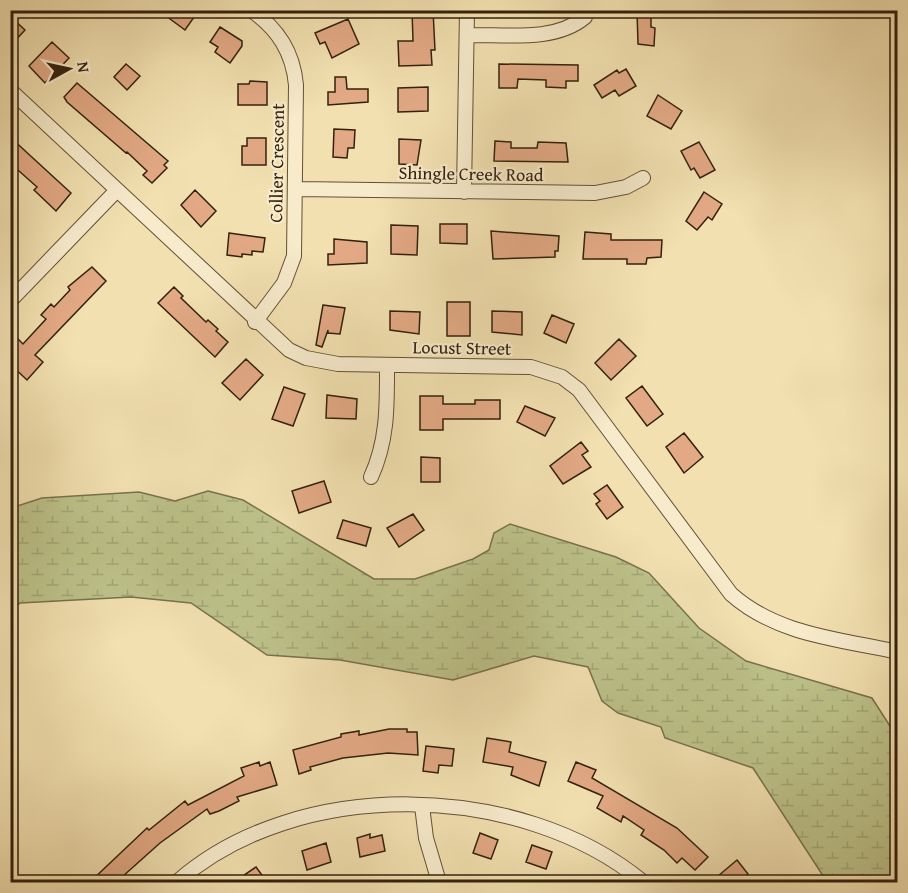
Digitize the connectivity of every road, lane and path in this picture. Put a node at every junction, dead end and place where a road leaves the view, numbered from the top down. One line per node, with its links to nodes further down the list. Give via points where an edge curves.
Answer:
1 (251, 10): 7 (street, Collier Crescent, via 277,33 291,57 296,85)
2 (467, 10): 4 (street)
3 (585, 17): 4 (street, via 552,33)
4 (467, 34): 9 (street)
5 (10, 90): 8 (street, Locust Street)
6 (643, 178): 9 (street, Shingle Creek Road, via 626,187 595,194)
7 (296, 189): 9 (street, Shingle Creek Road); 11 (street, Collier Crescent, via 290,271)
8 (117, 190): 10 (street); 11 (street, Locust Street)
9 (464, 192)
10 (10, 301)
11 (255, 322): 12 (street, Locust Street, via 277,342 306,358 338,364)
12 (387, 365): 13 (street, via 386,426 379,461); 14 (street, Locust Street, via 531,367 562,377 579,390 731,594 747,608 788,628)
13 (371, 477)
14 (897, 652)
15 (422, 806): 16 (street, via 365,807 291,820 228,845); 18 (street, via 426,838); 19 (street, via 503,816 537,825 606,856)
16 (193, 877): 17 (street)
17 (177, 882)
18 (439, 882)
19 (643, 882)

